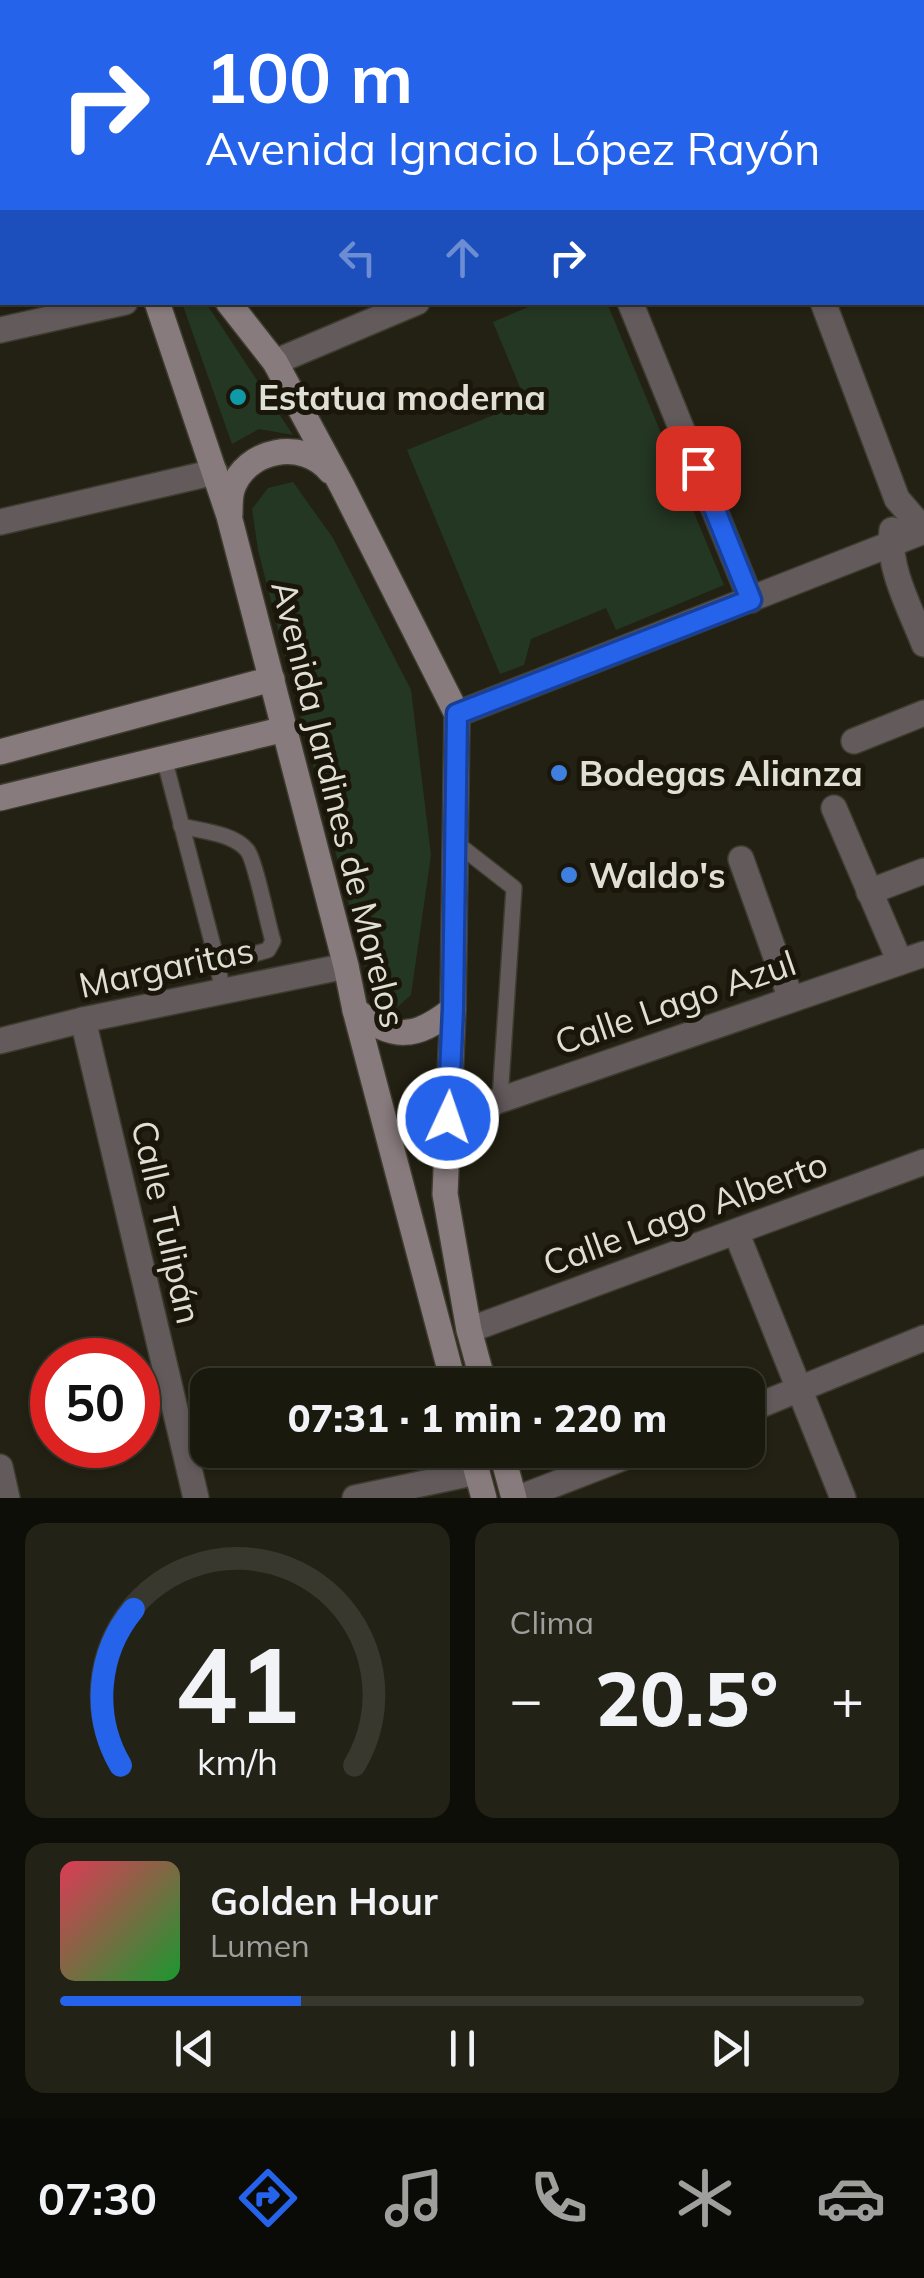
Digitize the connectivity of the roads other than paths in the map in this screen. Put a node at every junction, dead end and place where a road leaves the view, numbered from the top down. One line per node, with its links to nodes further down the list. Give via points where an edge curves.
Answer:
1 (112, 305): 7 (street)
2 (158, 305): 9 (main road, Avenida Jardines de Morelos)
3 (230, 305): 8 (main road, Avenida Jardines de Morelos)
4 (410, 305): 8 (street)
5 (631, 305): 16 (street)
6 (824, 305): 11 (street)
7 (0, 330)
8 (275, 362): 10 (main road, Avenida Jardines de Morelos)
9 (215, 472): 12 (main road, Avenida Jardines de Morelos); 13 (street)
10 (342, 486): 12 (main road, via 324,463 300,452 273,452 240,476); 20 (main road, Avenida Jardines de Morelos)
11 (897, 498): 14 (street); 15 (street)
12 (229, 516): 18 (main road, Avenida Jardines de Morelos)
13 (0, 522)
14 (924, 530): 15 (street)
15 (890, 546): 16 (street); 17 (street)
16 (751, 600): 20 (street)
17 (924, 644)
18 (272, 679): 21 (main road, Avenida Jardines de Morelos); 23 (main road)
19 (924, 713): 22 (street)
20 (457, 714): 28 (main road, Avenida Jardines de Morelos)
21 (285, 729): 24 (main road); 33 (main road, Avenida Jardines de Morelos)
22 (854, 741)
23 (0, 752)
24 (164, 758): 25 (main road); 27 (lane)
25 (0, 798)
26 (834, 808): 31 (street)
27 (181, 826): 34 (lane); 34 (lane, via 220,835 249,852 273,942)
28 (455, 842): 36 (main road, Avenida Jardines de Morelos); 40 (lane, via 514,888)
29 (741, 859): 35 (street)
30 (924, 870): 31 (street)
31 (870, 892): 32 (street)
32 (912, 958): 35 (street, Calle Lago Azul)
33 (346, 966): 34 (street, Margaritas); 37 (main road, Avenida Jardines de Morelos)
34 (220, 978): 38 (street, Margaritas)
35 (791, 999): 40 (street, Calle Lago Azul)
36 (453, 1009): 37 (main road, via 432,1026 404,1033 376,1027); 41 (main road, Avenida Jardines de Morelos)
37 (354, 1010): 46 (main road, Avenida Jardines de Morelos)
38 (83, 1020): 39 (street, Margaritas); 56 (street, Calle Tulipán)
39 (0, 1041)
40 (500, 1100): 41 (street, Calle Lago Azul)
41 (448, 1118): 44 (main road, Avenida Jardines de Morelos, via 445,1194)
42 (924, 1162): 43 (street, Calle Lago Alberto)
43 (736, 1232): 44 (street, Calle Lago Alberto); 48 (street)
44 (469, 1330): 47 (main road, Avenida Jardines de Morelos)
45 (924, 1338): 48 (street)
46 (449, 1368)
47 (479, 1368)
48 (800, 1390): 49 (street); 60 (street)
49 (765, 1403)
50 (0, 1467): 55 (street)
51 (451, 1468): 57 (street)
52 (476, 1468): 58 (main road)
53 (507, 1468): 59 (main road)
54 (595, 1468): 59 (street)
55 (7, 1498)
56 (196, 1498)
57 (355, 1498)
58 (484, 1498)
59 (516, 1498)
60 (843, 1498)

